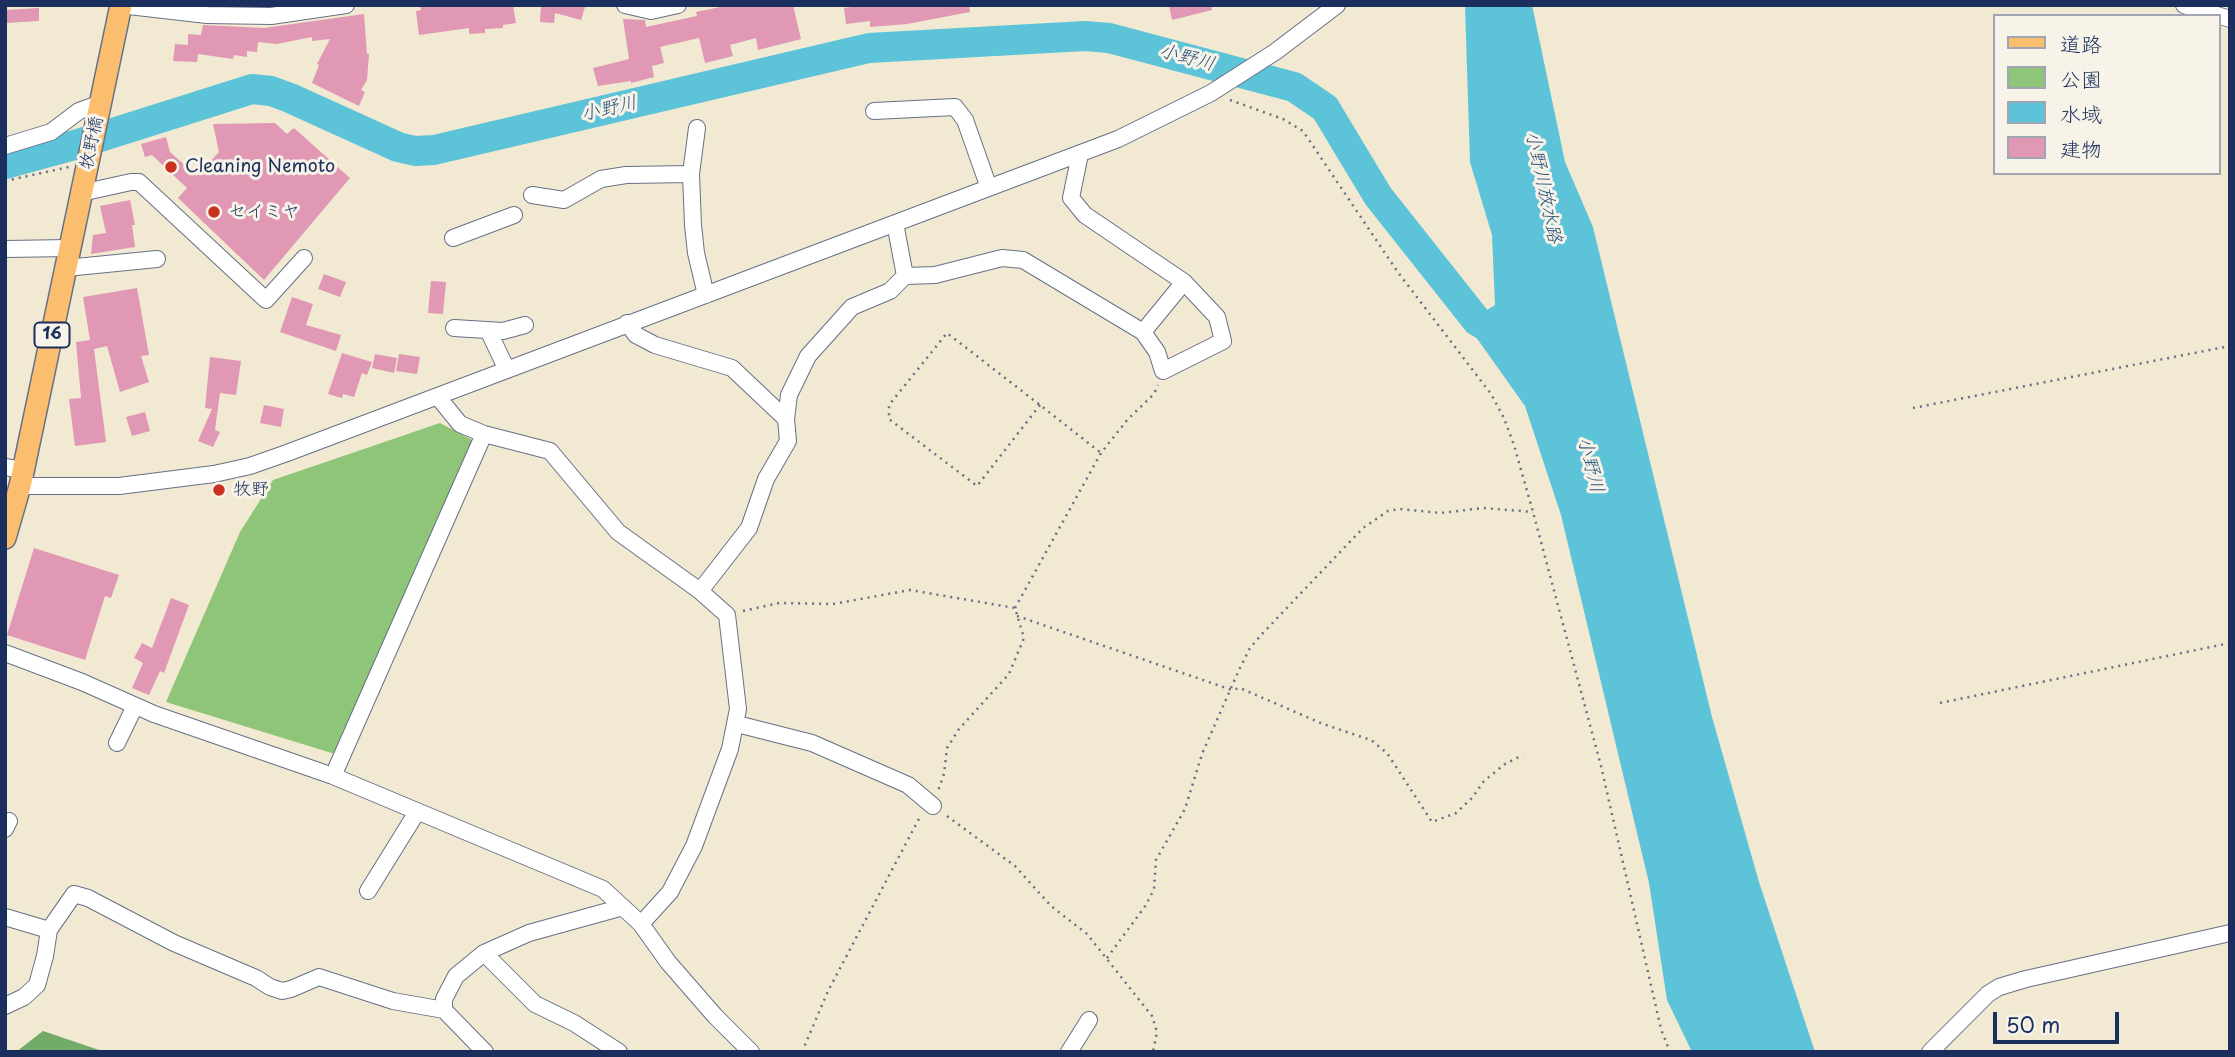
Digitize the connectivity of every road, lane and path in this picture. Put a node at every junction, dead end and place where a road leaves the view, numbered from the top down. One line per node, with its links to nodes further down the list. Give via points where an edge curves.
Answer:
1 (121, 5): 2 (street, via 207,15 271,16); 9 (main road, 16)
2 (346, 5)
3 (625, 5): 4 (street, via 651,11)
4 (678, 5)
5 (1337, 5): 8 (street)
6 (2184, 5): 7 (street)
7 (2214, 14)
8 (1211, 93): 13 (street); 44 (path, via 1283,119 1303,131 1314,145 1397,271 1492,394 1514,444)
9 (101, 103): 12 (street, via 79,111 51,132); 16 (main road, 牧野橋 / 16)
10 (874, 111): 17 (street, via 955,107 965,120)
11 (696, 128): 14 (street)
12 (5, 146)
13 (1080, 154): 17 (street); 27 (street, via 1071,198 1085,215)
14 (691, 174): 18 (street, via 601,178 564,200); 28 (street, via 696,253)
15 (5, 181): 16 (path)
16 (78, 181): 23 (main road, 16); 24 (street, via 139,183 266,300)
17 (989, 188): 20 (street)
18 (532, 195)
19 (514, 215): 21 (street)
20 (895, 223): 26 (street); 28 (street)
21 (453, 238)
22 (5, 249): 23 (street)
23 (68, 258): 25 (street); 43 (main road, 16)
24 (304, 258)
25 (157, 259)
26 (905, 276): 33 (street, via 934,275 1002,258 1023,260); 40 (street, via 890,291 852,307 808,356 789,395)
27 (1184, 282): 33 (street); 36 (street, via 1217,317 1223,341)
28 (706, 295): 29 (street)
29 (627, 323): 35 (street); 40 (street, via 636,335 655,345 732,368)
30 (525, 326): 32 (street)
31 (454, 328): 32 (street)
32 (488, 330): 35 (street)
33 (1143, 332): 36 (street)
34 (2230, 346): 39 (path)
35 (507, 370): 37 (street)
36 (1163, 371): 42 (path, via 1154,394)
37 (438, 397): 41 (street, via 460,424); 43 (street, via 250,466 214,474 119,486)
38 (1040, 405): 38 (path, via 947,333 889,405 889,419 977,486); 42 (path)
39 (1913, 408)
40 (786, 419): 46 (street, via 788,441 766,479 749,528)
41 (484, 434): 46 (street, via 550,451 618,532); 58 (street)
42 (1101, 453): 47 (path)
43 (16, 475): 45 (main road, 16)
44 (1534, 512): 52 (path, via 1400,509 1375,518 1250,648); 78 (path)
45 (5, 538)
46 (700, 591): 48 (street)
47 (1015, 608): 48 (path, via 909,590 833,604 779,603); 49 (path)
48 (727, 615): 55 (street)
49 (1017, 616): 52 (path); 59 (path, via 1024,638 1009,674 947,748)
50 (2230, 643): 53 (path)
51 (5, 653): 54 (street)
52 (1232, 690): 57 (path, via 1240,688 1371,740 1387,753 1432,822 1456,813 1484,781); 68 (path, via 1202,754 1185,809 1156,860 1154,889)
53 (1940, 703)
54 (135, 706): 56 (street); 58 (street)
55 (737, 724): 59 (street, via 812,743 908,785); 64 (street, via 695,846 670,892)
56 (117, 743)
57 (1523, 755)
58 (332, 776): 60 (street)
59 (933, 806): 68 (path, via 1015,866); 75 (path, via 921,814 913,829 828,991)
60 (417, 812): 61 (street); 62 (street, via 603,889)
61 (368, 891)
62 (623, 907): 64 (street); 67 (street, via 529,933)
63 (5, 917): 65 (street)
64 (641, 924): 74 (street, via 668,962)
65 (49, 930): 69 (street, via 37,985); 70 (street, via 74,894 282,991 319,977 393,1001)
66 (2230, 933): 79 (street, via 1999,987)
67 (484, 953): 70 (street, via 456,976 444,999); 73 (street, via 536,1004)
68 (1107, 957): 77 (path, via 1152,1016 1157,1032)
69 (5, 1006)
70 (444, 1010): 72 (street)
71 (1089, 1020): 76 (street)
72 (485, 1052)
73 (619, 1052)
74 (751, 1052)
75 (802, 1052)
76 (1069, 1052)
77 (1153, 1052)
78 (1670, 1052)
79 (1930, 1052)

